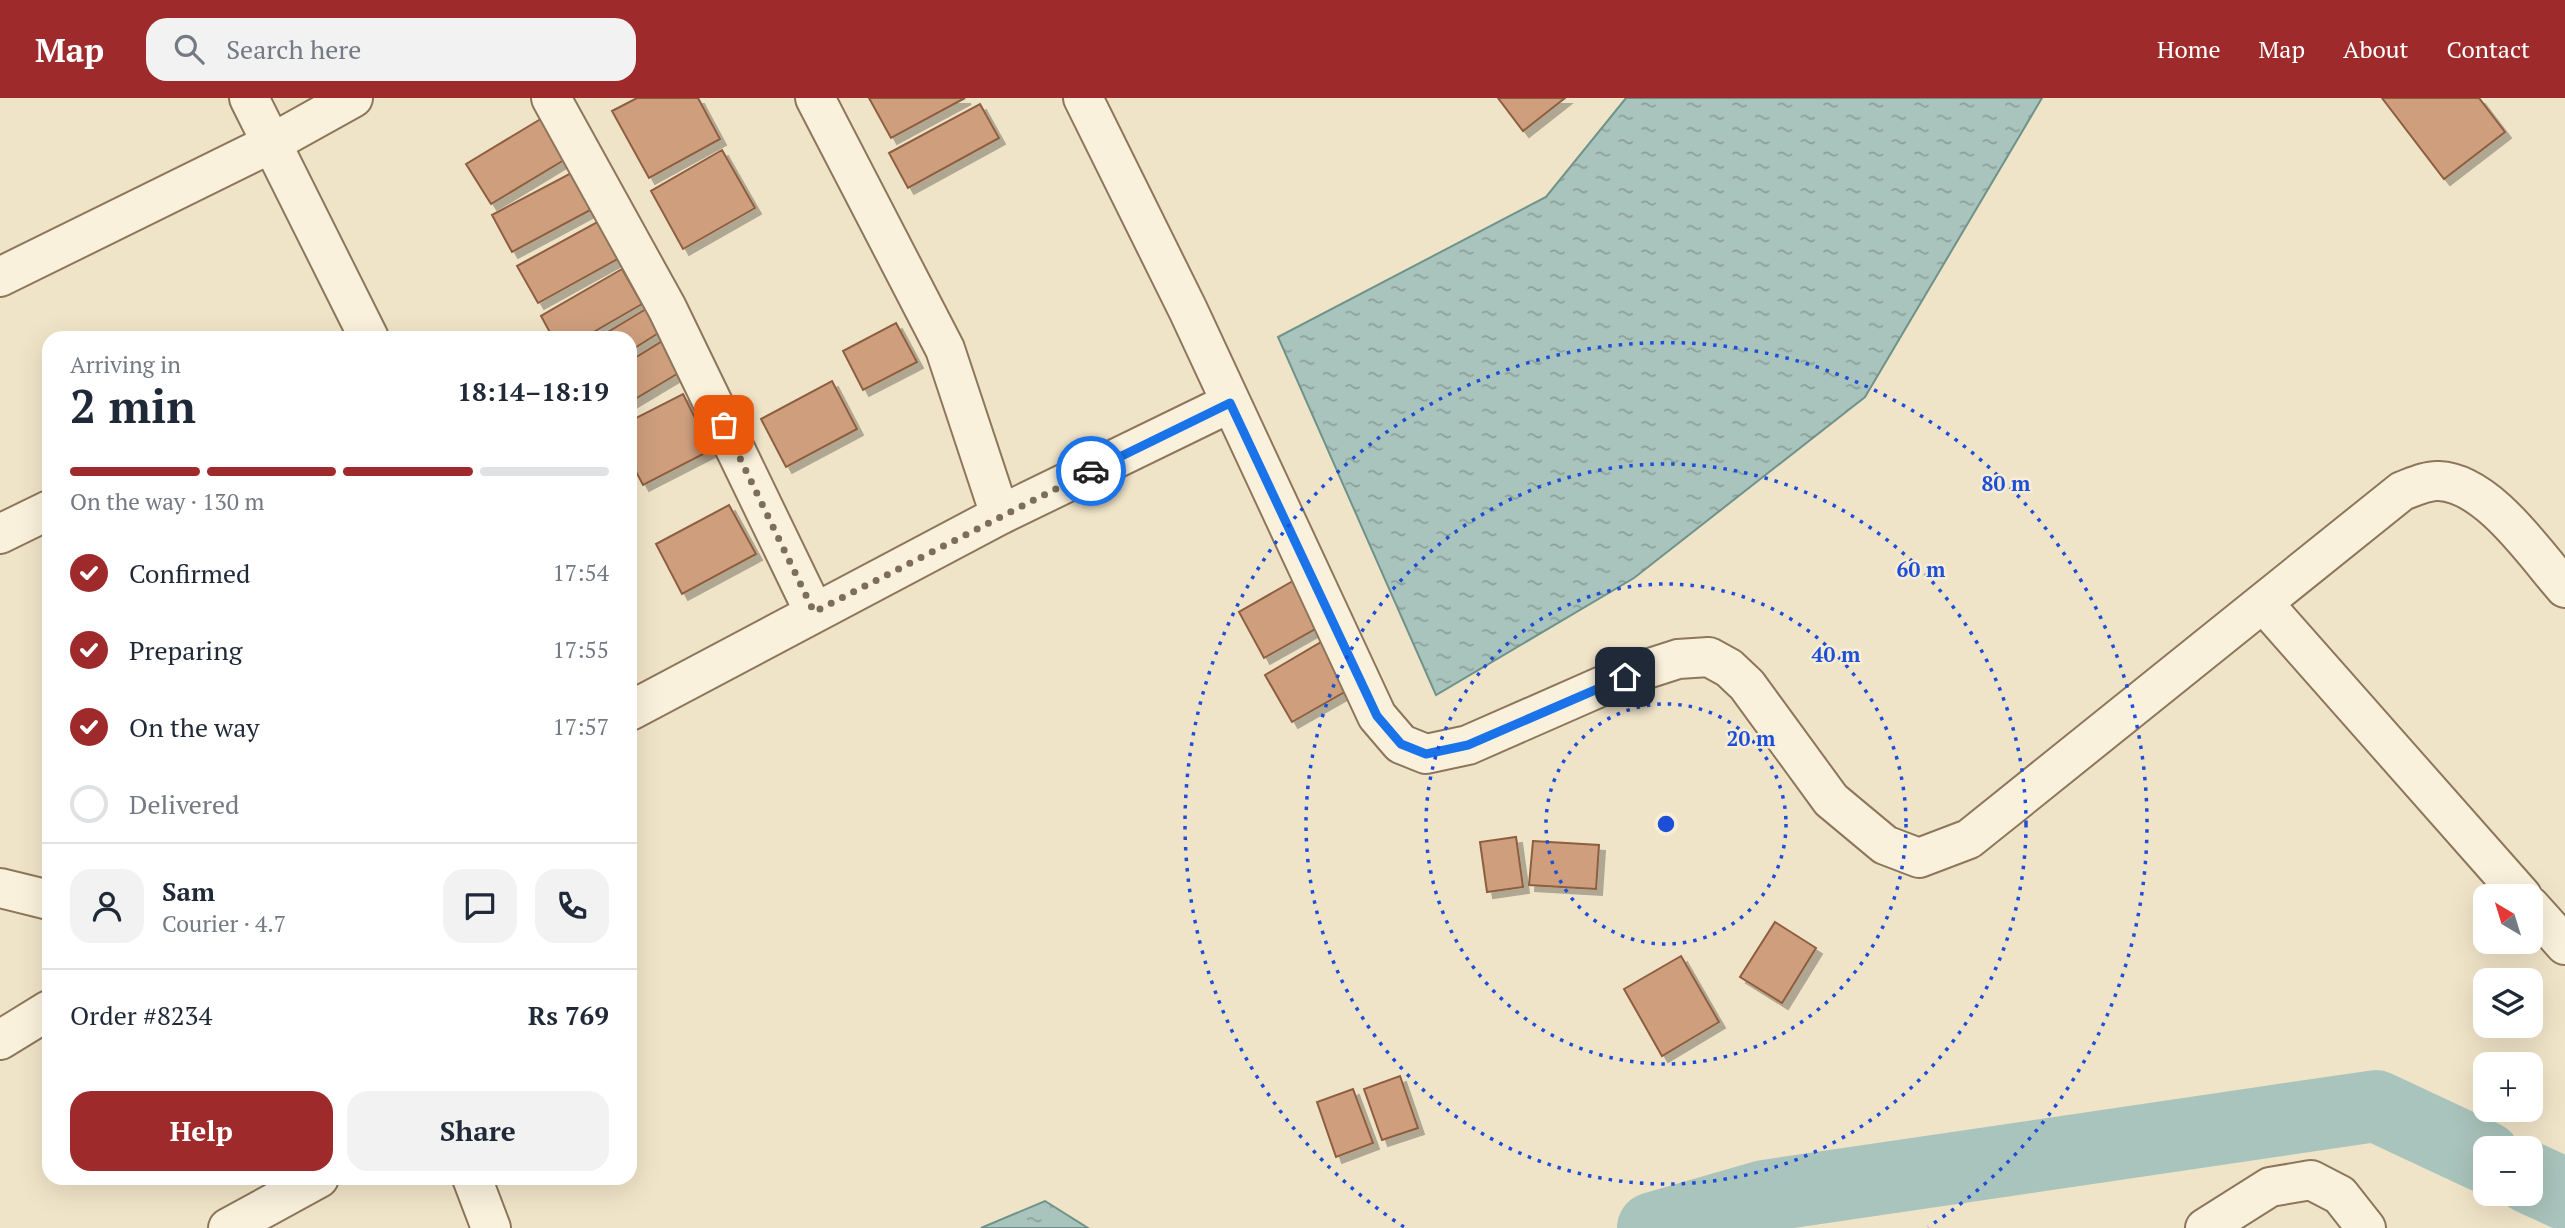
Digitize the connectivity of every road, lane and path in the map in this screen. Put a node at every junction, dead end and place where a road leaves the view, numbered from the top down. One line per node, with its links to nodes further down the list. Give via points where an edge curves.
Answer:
1 (249, 98): 6 (street)
2 (354, 98): 6 (street)
3 (551, 98): 15 (street, via 667,308)
4 (815, 98): 11 (street, via 945,349)
5 (1083, 98): 9 (street)
6 (272, 143): 7 (street); 8 (street)
7 (0, 277)
8 (366, 331)
9 (1230, 403): 11 (street); 14 (street, via 1377,716 1401,744 1426,754 1468,745 1625,677 1678,659 1709,657 1747,685 1831,800 1885,845 1919,858 1969,839)
10 (42, 513): 12 (street)
11 (1000, 515): 15 (street)
12 (0, 534)
13 (2565, 588): 14 (street, via 2502,516 2468,488 2438,480 2402,491)
14 (2263, 603): 17 (street)
15 (814, 612): 16 (street)
16 (637, 707)
17 (2511, 884)
18 (0, 888): 19 (street)
19 (42, 899)
20 (2543, 920): 21 (street)
21 (2565, 945)
22 (42, 1014): 23 (street)
23 (0, 1040)
24 (306, 1185): 26 (street)
25 (475, 1185): 27 (street)
26 (228, 1228)
27 (491, 1228)
28 (2205, 1228): 29 (street, via 2270,1187 2311,1180 2340,1195)
29 (2366, 1228)

